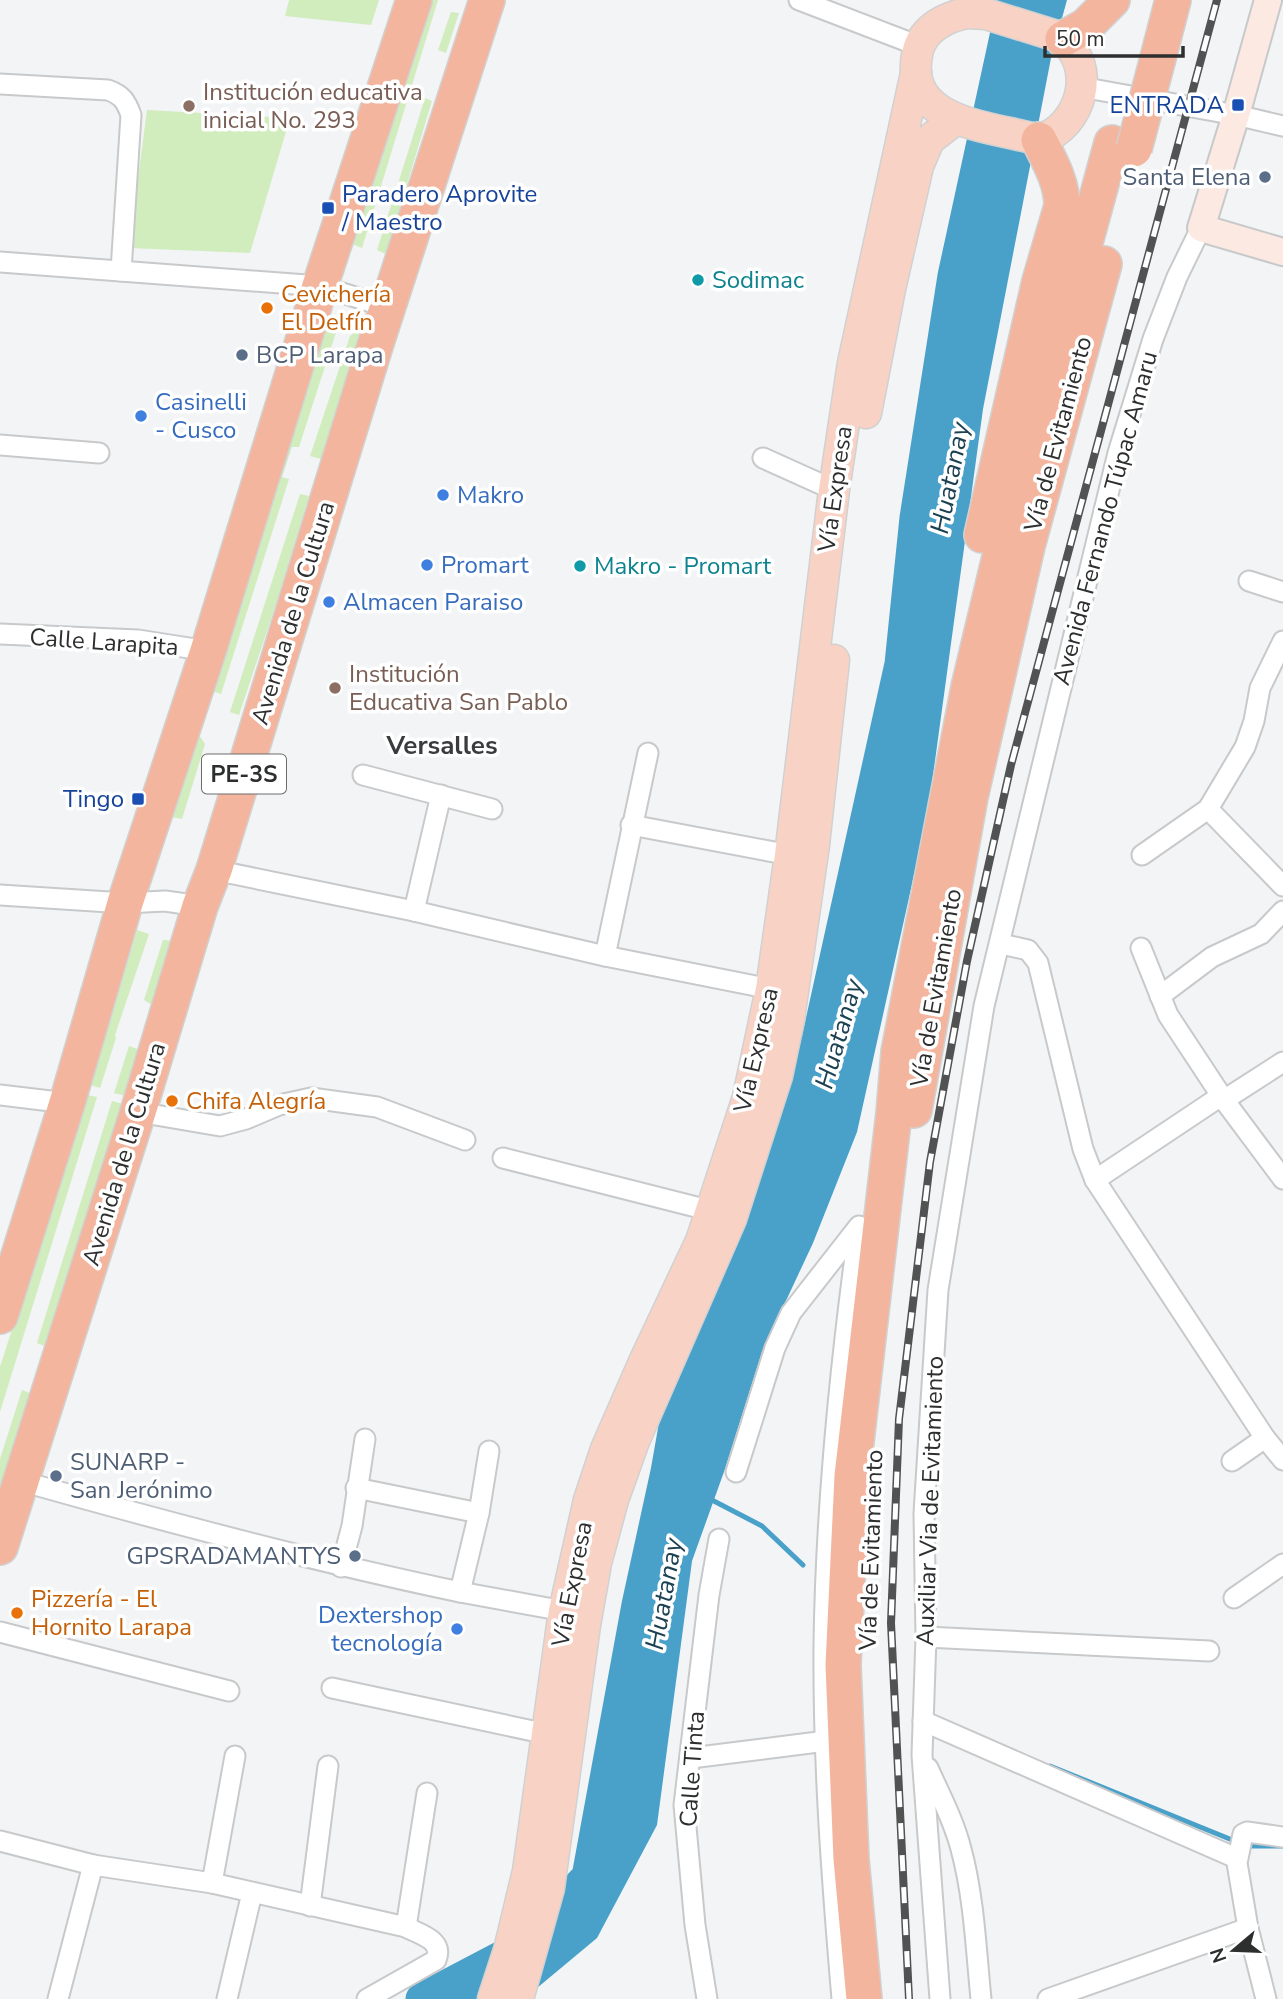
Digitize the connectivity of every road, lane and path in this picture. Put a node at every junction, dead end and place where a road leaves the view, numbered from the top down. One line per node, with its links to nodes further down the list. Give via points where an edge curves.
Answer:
1 (414, 0): 24 (highway, PE-3S)
2 (487, 0): 25 (highway, Avenida de la Cultura / PE-3S)
3 (799, 0): 11 (street)
4 (934, 0): 11 (main road, Vía Expresa)
5 (1112, 0): 10 (highway, via 1086,26)
6 (1149, 0): 12 (highway, Vía de Evitamiento)
7 (1173, 0): 12 (highway, Vía de Evitamiento)
8 (1268, 0): 15 (street, Avenida Fernando Túpac Amaru)
9 (980, 9): 10 (main road); 11 (main road, via 940,22)
10 (1061, 38): 14 (main road, via 1076,54)
11 (920, 52): 16 (main road, via 924,93 935,108); 29 (main road, Vía Expresa, via 853,363)
12 (1147, 55): 19 (highway, Vía de Evitamiento)
13 (0, 84): 23 (street, via 108,90 127,103 131,115)
14 (1081, 87): 15 (street); 18 (main road, via 1072,118)
15 (1236, 115): 17 (street); 20 (street, Avenida Fernando Túpac Amaru)
16 (960, 120): 18 (main road); 113 (main road, Vía Expresa, via 929,140 922,154 871,379 814,845 777,1076 731,1219 635,1441 610,1512 585,1625 554,1859)
17 (1283, 126)
18 (1038, 139): 35 (highway, via 1059,183 1062,206 982,531)
19 (1123, 146): 35 (highway, Vía de Evitamiento, via 1006,531); 117 (highway, Vía de Evitamiento, via 970,797 906,1154 883,1338 870,1502 869,1818)
20 (1201, 229): 21 (street); 51 (street, Avenida Fernando Túpac Amaru, via 1153,339 1118,453)
21 (1283, 252)
22 (0, 262): 23 (street)
23 (121, 271): 24 (street)
24 (320, 286): 25 (street); 34 (highway, PE-3S)
25 (387, 307): 44 (highway, Avenida de la Cultura / PE-3S)
26 (0, 445): 27 (street)
27 (99, 453)
28 (763, 458): 29 (street)
29 (834, 490): 42 (main road, Vía Expresa)
30 (1249, 581): 31 (street)
31 (1283, 592)
32 (0, 634): 34 (street, Calle Larapita, via 138,640)
33 (1283, 641): 40 (street, via 1259,688 1245,747)
34 (208, 651): 47 (highway, PE-3S)
35 (969, 687): 66 (highway, Vía de Evitamiento, via 899,1052)
36 (648, 753): 41 (street)
37 (363, 775): 38 (street)
38 (441, 795): 39 (street); 49 (street)
39 (492, 809)
40 (1208, 809): 43 (street); 45 (street)
41 (631, 825): 42 (street); 53 (street)
42 (790, 855): 54 (main road, Vía Expresa)
43 (1143, 855)
44 (214, 870): 48 (highway, Avenida de la Cultura / PE-3S); 49 (street)
45 (1283, 886)
46 (0, 895): 47 (street)
47 (125, 903): 48 (street, via 165,901); 60 (highway, PE-3S)
48 (201, 906): 61 (highway, Avenida de la Cultura / PE-3S)
49 (414, 911): 53 (street)
50 (1283, 912): 55 (street, via 1261,934 1212,957)
51 (1001, 944): 56 (street, Avenida Fernando Túpac Amaru); 65 (street, via 1028,950 1038,963 1083,1149)
52 (1141, 948): 55 (street)
53 (605, 956): 54 (street)
54 (771, 989): 67 (main road, Vía Expresa, via 748,1097)
55 (1160, 996): 59 (street)
56 (984, 1006): 88 (street, Auxiliar Via de Evitamiento, via 938,1290 924,1513)
57 (1283, 1062): 59 (street)
58 (0, 1095): 60 (street)
59 (1222, 1098): 64 (street); 65 (street)
60 (67, 1103): 69 (highway, PE-3S)
61 (138, 1112): 62 (street, via 220,1126 311,1098 377,1107); 77 (highway, Avenida de la Cultura / PE-3S)
62 (465, 1140)
63 (503, 1158): 67 (street)
64 (1283, 1179)
65 (1095, 1180): 71 (street)
66 (885, 1186): 68 (street); 70 (highway, Vía de Evitamiento)
67 (712, 1211): 86 (main road, Vía Expresa, via 606,1448 579,1537)
68 (859, 1227): 70 (street); 76 (street, via 791,1313 775,1348)
69 (0, 1316)
70 (848, 1410): 94 (street, via 825,1595); 116 (highway, Vía de Evitamiento, via 852,1476 844,1664 851,1859)
71 (1265, 1438): 74 (street); 75 (street)
72 (365, 1439): 78 (street)
73 (489, 1451): 79 (street)
74 (1283, 1460)
75 (1232, 1461)
76 (736, 1472)
77 (21, 1481): 80 (highway, Avenida de la Cultura / PE-3S); 83 (street)
78 (356, 1488): 79 (street); 83 (street)
79 (478, 1513): 84 (street)
80 (1, 1538)
81 (719, 1539): 97 (street, Calle Tinta)
82 (1283, 1564): 85 (street)
83 (341, 1567): 84 (street)
84 (460, 1592): 86 (street)
85 (1234, 1598)
86 (564, 1611): 93 (main road, Vía Expresa)
87 (0, 1633): 91 (street)
88 (926, 1637): 89 (street); 92 (street, Auxiliar Via de Evitamiento)
89 (1209, 1651)
90 (332, 1688): 93 (street)
91 (229, 1691)
92 (923, 1721): 95 (street, Auxiliar Via de Evitamiento); 102 (street)
93 (547, 1734): 112 (main road, Vía Expresa, via 528,1871)
94 (826, 1741): 97 (street); 115 (street)
95 (922, 1755): 118 (street, Auxiliar Via de Evitamiento); 119 (street, via 961,1848)
96 (235, 1756): 104 (street)
97 (691, 1758): 114 (street, Calle Tinta, via 684,1805)
98 (328, 1766): 106 (street)
99 (427, 1793): 107 (street)
100 (1283, 1838): 102 (street, via 1247,1832)
101 (0, 1841): 103 (street)
102 (1239, 1848): 108 (street)
103 (93, 1865): 104 (street); 109 (street)
104 (212, 1883): 105 (street)
105 (252, 1893): 106 (street); 110 (street)
106 (310, 1906): 107 (street)
107 (406, 1927): 111 (street, via 438,1945 436,1960)
108 (1248, 1928): 120 (street); 121 (street)
109 (58, 1999)
110 (228, 1999)
111 (367, 1999)
112 (493, 1999)
113 (518, 1999)
114 (707, 1999)
115 (842, 1999)
116 (864, 1999)
117 (885, 1999)
118 (940, 1999)
119 (981, 1999)
120 (1048, 1999)
121 (1266, 1999)

